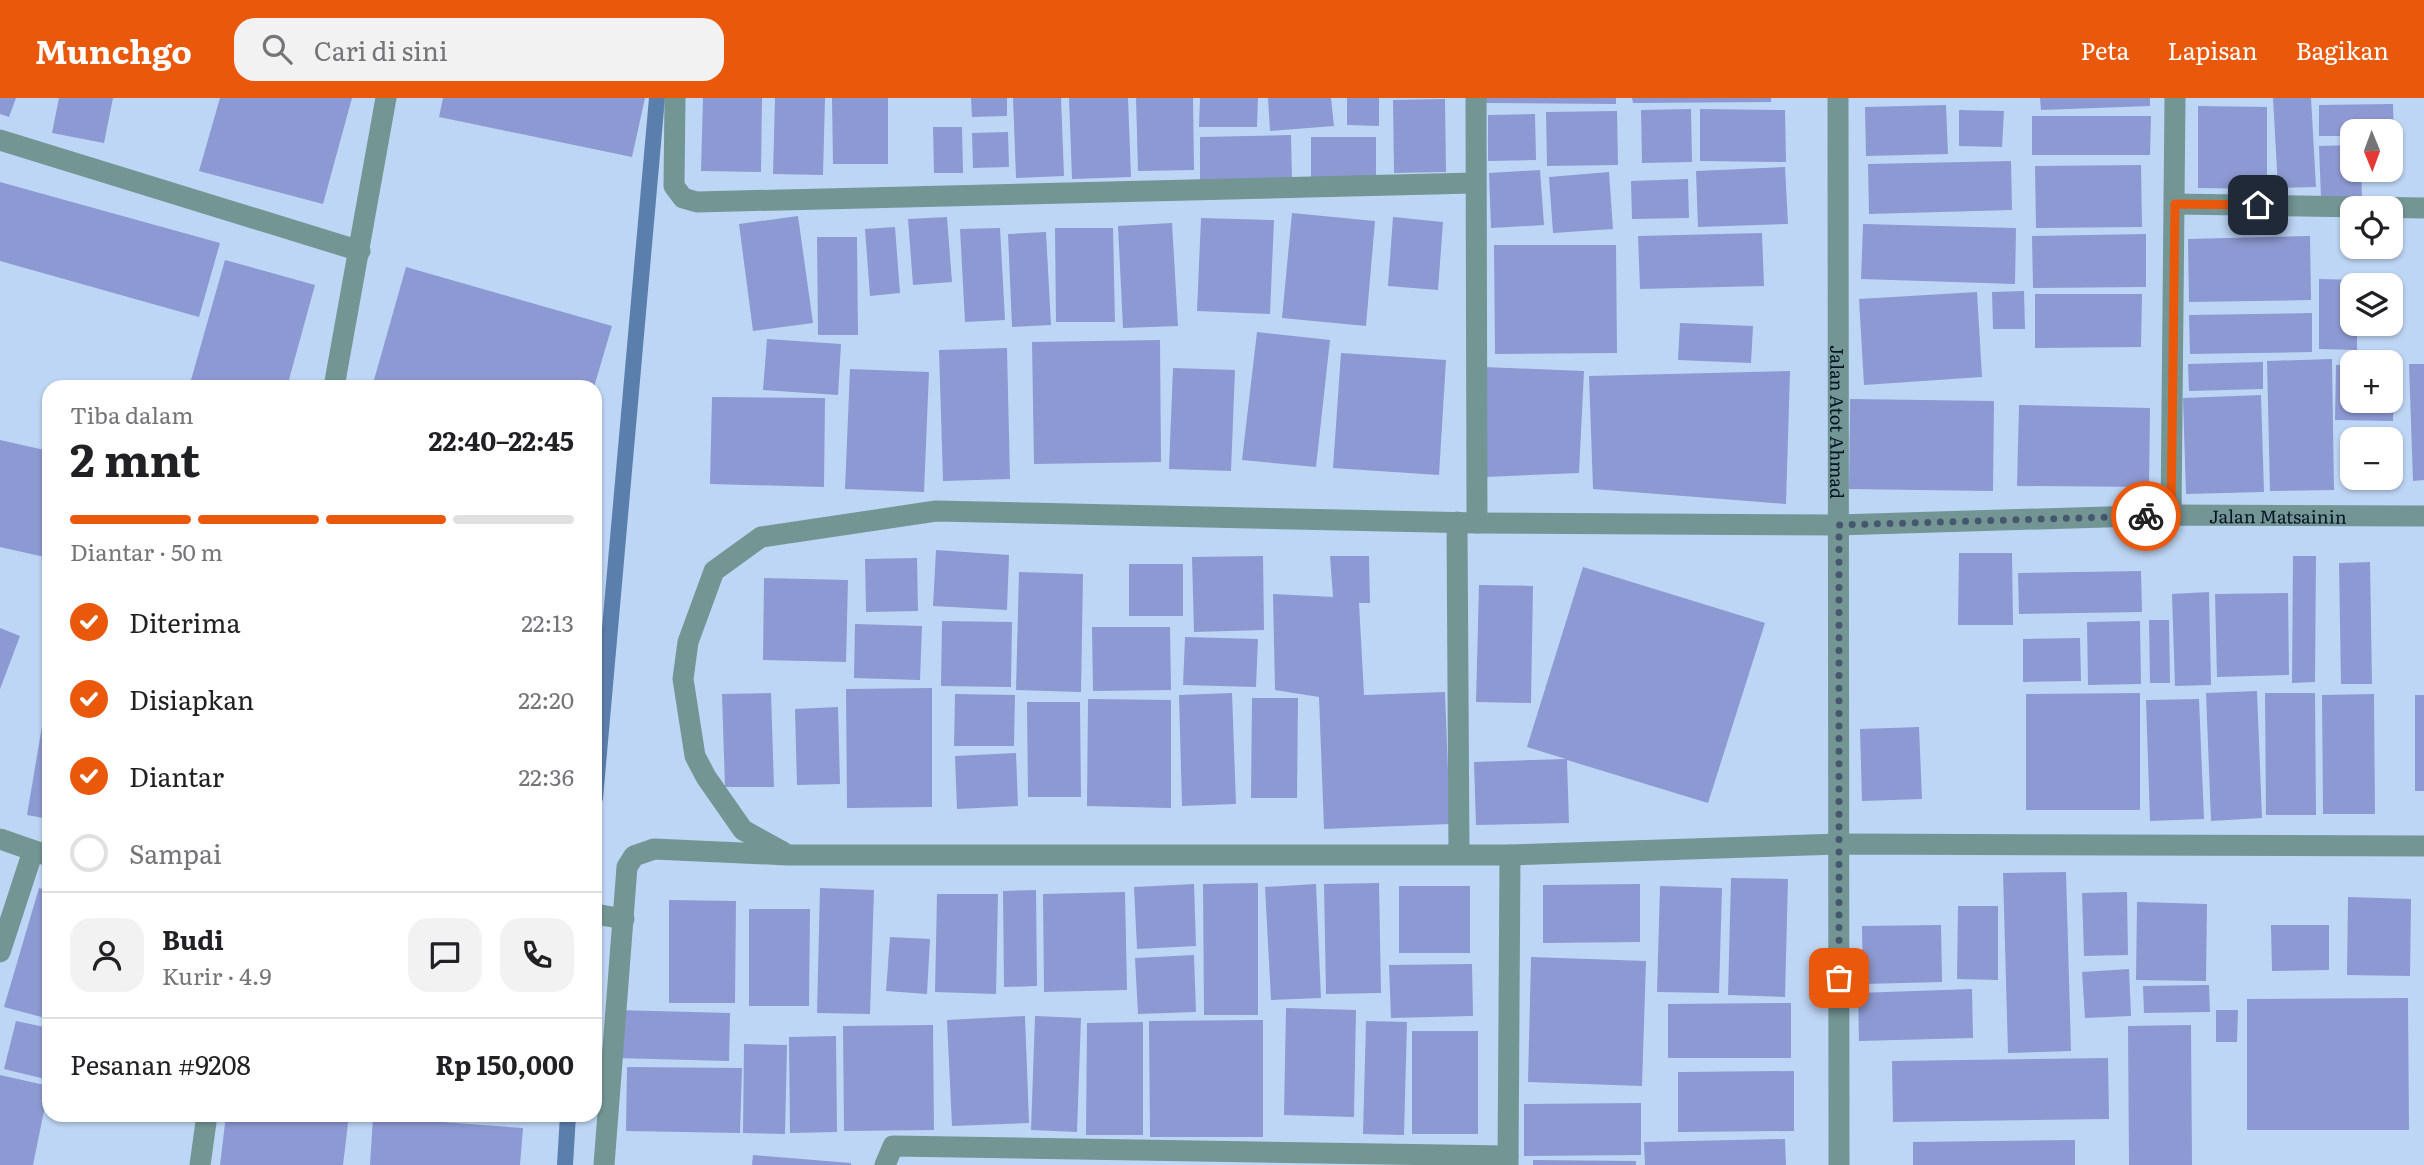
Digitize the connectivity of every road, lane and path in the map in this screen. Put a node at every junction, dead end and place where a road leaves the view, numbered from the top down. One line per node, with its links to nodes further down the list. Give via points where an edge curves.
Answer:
1 (386, 98): 10 (street)
2 (675, 98): 7 (street, via 674,186 683,198 697,202)
3 (1476, 98): 7 (street)
4 (1838, 98): 15 (street, Jalan Atot Ahmad)
5 (2175, 98): 8 (street)
6 (0, 140): 10 (street)
7 (1474, 183): 14 (street)
8 (2175, 204): 9 (street); 12 (street)
9 (2424, 208)
10 (360, 251): 11 (street)
11 (335, 380)
12 (2171, 515): 13 (street, Jalan Matsainin); 15 (street, Jalan Matsainin)
13 (2424, 516)
14 (1467, 523): 15 (street, Jalan Matsainin); 20 (street); 21 (street, Jalan Matsainin, via 936,511 761,537 714,570 688,642 683,679 695,755 706,777 743,830)
15 (1839, 525): 17 (street, Jalan Atot Ahmad)
16 (0, 839): 19 (street)
17 (1839, 844): 18 (street); 22 (street); 31 (street, Jalan Atot Ahmad)
18 (2424, 846)
19 (41, 853): 25 (street)
20 (1459, 854): 21 (street); 22 (street)
21 (788, 855): 24 (street, via 654,849 635,856 627,867)
22 (1510, 855): 27 (street)
23 (602, 915): 24 (street)
24 (624, 919): 29 (street)
25 (0, 952)
26 (205, 1122): 28 (street)
27 (1508, 1160): 30 (street, via 892,1146)
28 (201, 1165)
29 (604, 1165)
30 (885, 1165)
31 (1839, 1165)

